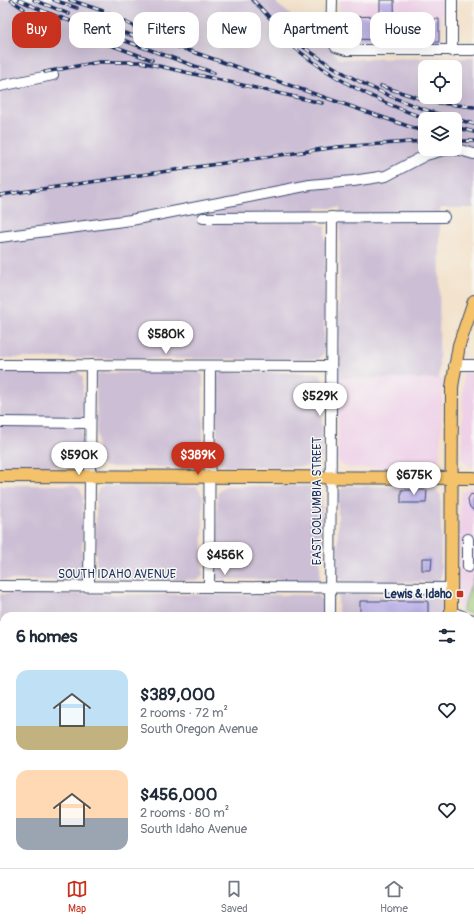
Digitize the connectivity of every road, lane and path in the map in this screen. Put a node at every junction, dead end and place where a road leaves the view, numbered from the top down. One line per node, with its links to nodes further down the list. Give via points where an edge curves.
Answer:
1 (332, 0): 3 (street, via 331,40 336,47 346,50)
2 (452, 0): 3 (street)
3 (452, 50): 4 (street)
4 (474, 50)
5 (53, 75): 6 (street)
6 (0, 86)
7 (474, 154): 11 (street, via 460,150 444,150 426,155 386,176 353,182 310,185 131,220)
8 (332, 217): 9 (street); 10 (street); 18 (street, EAST COLUMBIA STREET)
9 (203, 218)
10 (444, 218)
11 (0, 237)
12 (474, 300): 15 (main road)
13 (0, 365): 14 (street)
14 (91, 365): 17 (street); 20 (street)
15 (454, 365): 16 (street); 24 (main road)
16 (474, 365)
17 (210, 366): 18 (street); 25 (street)
18 (331, 366): 23 (street, EAST COLUMBIA STREET)
19 (0, 422): 20 (street)
20 (90, 423): 22 (street)
21 (0, 476): 22 (main road)
22 (90, 476): 25 (main road); 32 (street)
23 (330, 477): 24 (main road); 25 (main road); 34 (street, EAST COLUMBIA STREET)
24 (450, 477): 26 (main road); 27 (main road)
25 (209, 478): 33 (street)
26 (474, 478)
27 (450, 539): 28 (street); 29 (main road)
28 (471, 539): 30 (street)
29 (451, 567): 30 (street); 35 (main road)
30 (471, 567)
31 (0, 586): 32 (street, SOUTH IDAHO AVENUE)
32 (89, 586): 33 (street, SOUTH IDAHO AVENUE)
33 (209, 587): 34 (street, SOUTH IDAHO AVENUE)
34 (330, 588): 35 (street, SOUTH IDAHO AVENUE); 36 (street, EAST COLUMBIA STREET)
35 (451, 588): 37 (main road)
36 (330, 612)
37 (454, 612)

